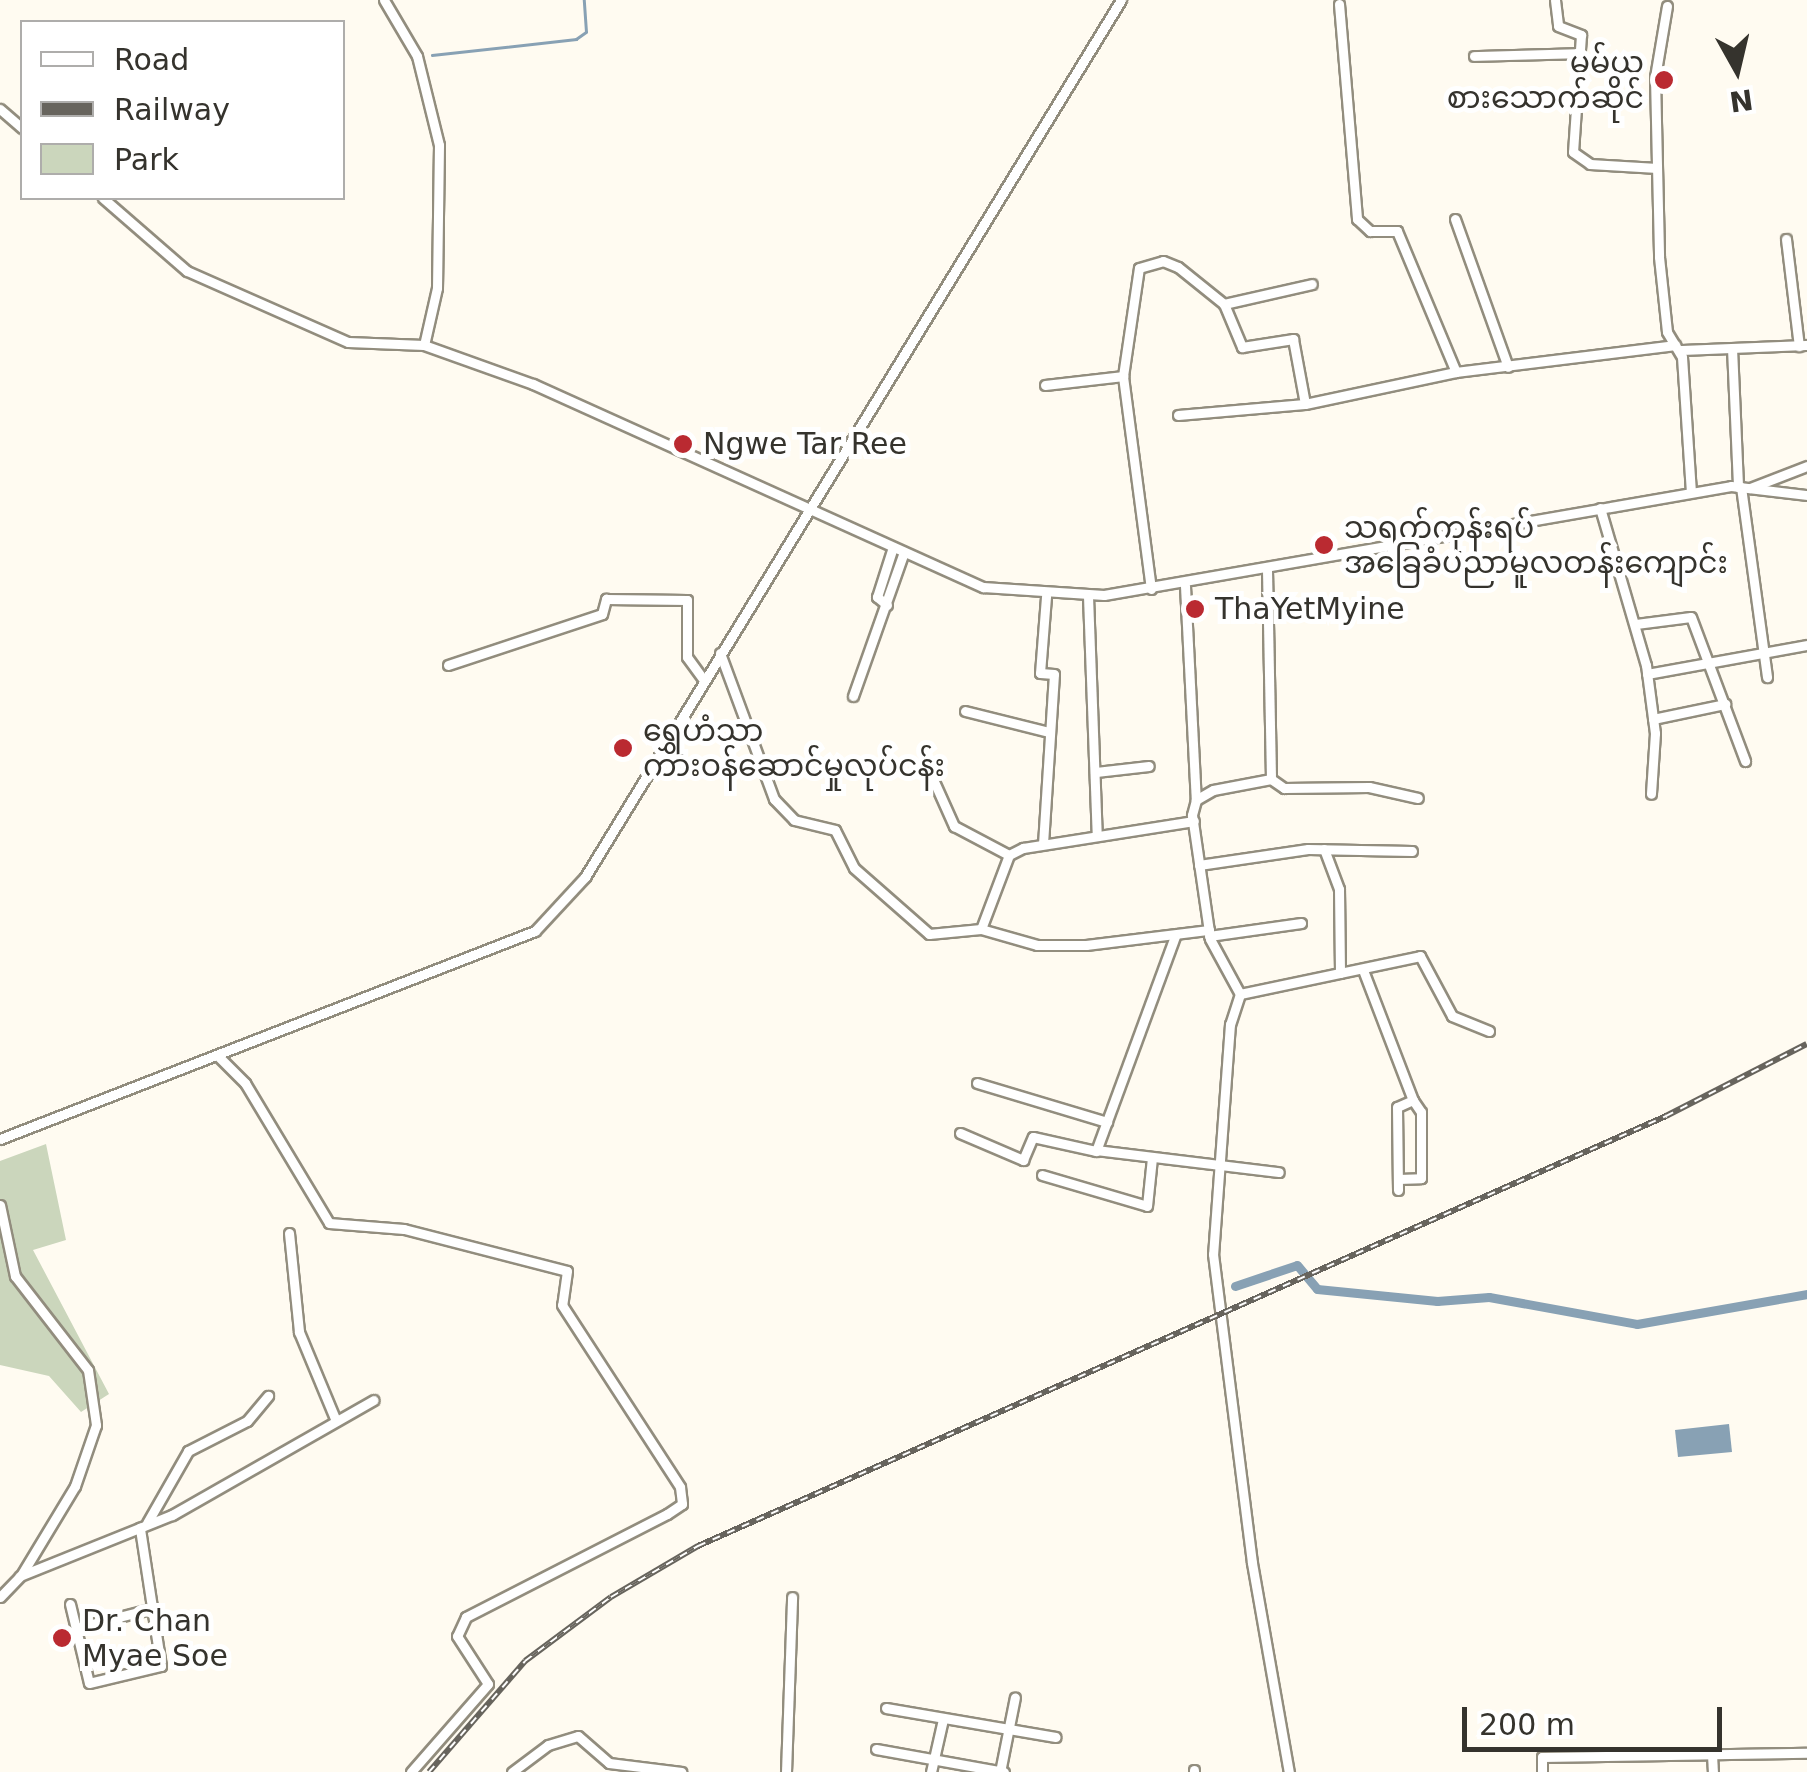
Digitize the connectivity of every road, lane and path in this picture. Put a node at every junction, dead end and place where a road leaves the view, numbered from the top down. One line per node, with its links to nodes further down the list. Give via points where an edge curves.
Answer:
1 (384, 0): 16 (street, via 416,56 439,145 437,288)
2 (1121, 0): 31 (street)
3 (1555, 0): 6 (street, via 1555,21 1579,31)
4 (1339, 4): 21 (street, via 1357,220 1370,232 1398,231)
5 (1667, 6): 10 (street, via 1655,78)
6 (1580, 53): 7 (street); 10 (street, via 1573,152 1590,164)
7 (1474, 56)
8 (0, 109): 9 (street)
9 (20, 126)
10 (1657, 168): 18 (street, via 1660,276)
11 (105, 200): 16 (street, via 187,272 348,342)
12 (1455, 219): 20 (street)
13 (1786, 239): 17 (street)
14 (1312, 284): 15 (street)
15 (1224, 304): 22 (street, via 1178,267 1144,264); 24 (street, via 1242,347 1293,339)
16 (424, 345): 31 (street, via 533,384)
17 (1803, 345): 19 (street)
18 (1678, 348): 19 (street); 20 (street); 28 (street)
19 (1732, 348): 27 (street)
20 (1508, 367): 21 (street)
21 (1456, 372): 24 (street)
22 (1123, 376): 23 (street); 36 (street)
23 (1045, 385)
24 (1305, 404): 25 (street)
25 (1178, 415)
26 (1807, 466): 27 (street)
27 (1743, 487): 28 (street); 29 (street); 42 (street)
28 (1691, 492): 30 (street)
29 (1807, 496)
30 (1600, 508): 34 (street); 40 (street)
31 (805, 513): 32 (street); 43 (street)
32 (892, 550): 33 (street); 39 (street, via 877,597)
33 (904, 555): 37 (street, via 982,587); 39 (street)
34 (1268, 570): 35 (street); 58 (street)
35 (1185, 586): 36 (street); 61 (street)
36 (1151, 589): 38 (street)
37 (1046, 596): 38 (street); 53 (street, via 1040,674 1054,674)
38 (1088, 596): 57 (street)
39 (887, 604): 49 (street)
40 (1636, 624): 44 (street, via 1690,617); 46 (street)
41 (1807, 644): 42 (street)
42 (1763, 648): 44 (street); 47 (street)
43 (720, 652): 48 (street); 70 (street, via 784,810 794,820 834,830 854,868 929,934)
44 (1710, 662): 46 (street); 50 (street)
45 (448, 666): 48 (street, via 602,614 606,599 687,600 687,657)
46 (1647, 674): 52 (street)
47 (1768, 677)
48 (704, 680): 77 (street, via 585,877 535,931)
49 (853, 696)
50 (1725, 704): 52 (street); 54 (street)
51 (965, 711): 53 (street)
52 (1653, 718): 59 (street)
53 (1049, 732): 64 (street)
54 (1745, 761)
55 (1149, 766): 57 (street)
56 (928, 768): 67 (street, via 954,826)
57 (1096, 772): 63 (street)
58 (1272, 779): 60 (street, via 1284,788 1369,787); 61 (street)
59 (1651, 794)
60 (1418, 798)
61 (1196, 800): 62 (street)
62 (1194, 821): 63 (street); 68 (street)
63 (1097, 836): 64 (street)
64 (1043, 844): 67 (street)
65 (1324, 850): 66 (street); 68 (street); 74 (street, via 1339,889)
66 (1412, 851)
67 (1009, 855): 70 (street)
68 (1199, 864): 71 (street)
69 (1301, 923): 71 (street)
70 (981, 929): 72 (street, via 1036,945)
71 (1209, 933): 72 (street); 75 (street)
72 (1175, 936): 80 (street)
73 (1363, 970): 74 (street); 76 (street, via 1420,956 1452,1016); 79 (street)
74 (1340, 973): 75 (street)
75 (1240, 994): 85 (street, via 1230,1024)
76 (1489, 1031)
77 (217, 1055): 82 (street); 109 (street, via 245,1083 329,1223 404,1229 567,1271 562,1305 680,1487 682,1504 667,1514 466,1617 457,1636 488,1684)
78 (977, 1084): 80 (street)
79 (1413, 1100): 79 (street, via 1398,1106 1398,1184 1421,1178 1421,1112)
80 (1106, 1122): 83 (street)
81 (960, 1133): 83 (street, via 1023,1160 1033,1137)
82 (0, 1139)
83 (1096, 1150): 84 (street)
84 (1152, 1158): 85 (street); 87 (street, via 1147,1206)
85 (1220, 1166): 86 (street); 115 (street, via 1218,1316)
86 (1280, 1172)
87 (1042, 1175)
88 (0, 1205): 94 (street, via 15,1276 88,1370 96,1425 75,1486)
89 (289, 1233): 92 (street, via 298,1332)
90 (268, 1396): 93 (street, via 248,1421 188,1450)
91 (374, 1400): 92 (street)
92 (336, 1422): 93 (street)
93 (143, 1527): 94 (street); 98 (street)
94 (20, 1576): 95 (street)
95 (0, 1597)
96 (792, 1597): 112 (street)
97 (70, 1604): 99 (street)
98 (150, 1610): 99 (street); 99 (street, via 161,1666 88,1683)
99 (76, 1628)
100 (1015, 1697): 103 (street)
101 (886, 1708): 102 (street)
102 (942, 1718): 103 (street); 108 (street)
103 (1008, 1729): 104 (street); 114 (street)
104 (1056, 1737)
105 (876, 1749): 108 (street)
106 (1712, 1754): 107 (street); 116 (street, via 1542,1758); 117 (street)
107 (1807, 1754)
108 (933, 1759): 113 (street); 114 (street)
109 (411, 1772)
110 (512, 1772): 111 (street, via 548,1745 578,1736 610,1762)
111 (681, 1772)
112 (786, 1772)
113 (931, 1772)
114 (1001, 1772)
115 (1289, 1772)
116 (1542, 1772)
117 (1712, 1772)

